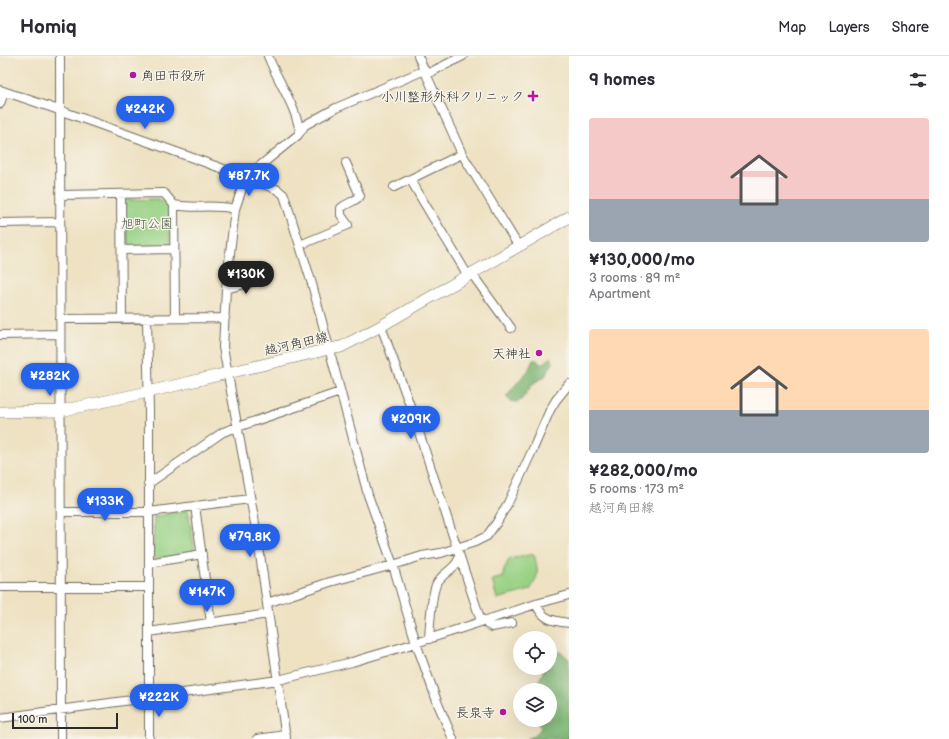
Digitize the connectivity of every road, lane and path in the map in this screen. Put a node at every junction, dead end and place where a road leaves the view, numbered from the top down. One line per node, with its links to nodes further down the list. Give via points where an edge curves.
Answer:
1 (60, 56): 8 (street)
2 (268, 56): 9 (street, via 287,94)
3 (418, 56): 5 (street)
4 (463, 56): 5 (street)
5 (426, 72): 9 (street, via 336,108 305,125); 10 (street)
6 (2, 91): 7 (street); 8 (street)
7 (0, 104)
8 (59, 110): 12 (street); 16 (street)
9 (300, 132): 12 (street)
10 (462, 154): 13 (street); 23 (street)
11 (346, 163): 22 (street, via 360,196 342,208 341,215 348,225)
12 (246, 178): 18 (street); 22 (street, via 278,190 284,195)
13 (411, 180): 14 (street); 26 (street)
14 (394, 187)
15 (121, 194): 16 (street); 17 (street, via 164,194); 25 (street)
16 (60, 195): 20 (street)
17 (174, 205): 18 (street, via 223,206); 24 (street)
18 (235, 209): 28 (street)
19 (569, 218): 23 (main road, 越河角田線)
20 (60, 222): 21 (street); 33 (street)
21 (0, 223)
22 (300, 244): 38 (street)
23 (519, 247): 26 (main road, 越河角田線)
24 (173, 249): 25 (street); 31 (street)
25 (122, 250): 29 (street)
26 (470, 275): 34 (main road, 越河角田線); 35 (street)
27 (260, 280): 28 (street)
28 (226, 290): 32 (street)
29 (122, 318): 30 (street); 33 (street)
30 (147, 318): 31 (street); 41 (street)
31 (175, 318): 32 (street)
32 (225, 318): 39 (street, via 223,347)
33 (60, 319): 36 (street)
34 (381, 326): 38 (main road, 越河角田線, via 341,347); 51 (street, via 412,411)
35 (511, 328)
36 (60, 334): 37 (street); 43 (street)
37 (0, 335)
38 (329, 349): 39 (main road, 越河角田線); 42 (street)
39 (227, 373): 41 (main road, 越河角田線); 45 (street)
40 (569, 384): 51 (street, via 550,410 492,530 487,536)
41 (148, 392): 43 (main road, 越河角田線); 46 (street)
42 (340, 392): 45 (street); 55 (street, via 368,495)
43 (60, 411): 44 (main road, 越河角田線); 49 (street)
44 (0, 412)
45 (237, 428): 46 (street, via 223,432); 47 (street)
46 (148, 484): 50 (street)
47 (250, 499): 48 (street); 60 (street)
48 (195, 506): 50 (street); 52 (street)
49 (61, 512): 50 (street); 56 (street)
50 (149, 512): 54 (street)
51 (456, 548): 53 (street); 55 (street)
52 (202, 554): 54 (street); 64 (street)
53 (459, 558): 63 (street); 68 (street, via 458,562 442,576 435,589)
54 (149, 563): 58 (street)
55 (393, 565): 60 (street); 69 (street)
56 (60, 586): 57 (street); 58 (street); 72 (street)
57 (0, 587)
58 (148, 588): 67 (street)
59 (569, 595): 61 (street)
60 (267, 603): 62 (street)
61 (536, 604): 63 (street); 66 (street, via 545,618)
62 (268, 614): 64 (street); 70 (street)
63 (483, 621): 65 (street, via 492,627); 68 (street)
64 (211, 623): 67 (street)
65 (512, 623)
66 (569, 623)
67 (149, 632): 71 (street)
68 (428, 639): 69 (street)
69 (416, 643): 70 (street, via 327,669); 78 (street)
70 (278, 680): 71 (street); 74 (street)
71 (148, 698): 72 (street); 76 (street)
72 (61, 710): 73 (street); 75 (street)
73 (0, 718)
74 (286, 737): 77 (street)
75 (61, 739)
76 (149, 739)
77 (257, 739)
78 (453, 739)

